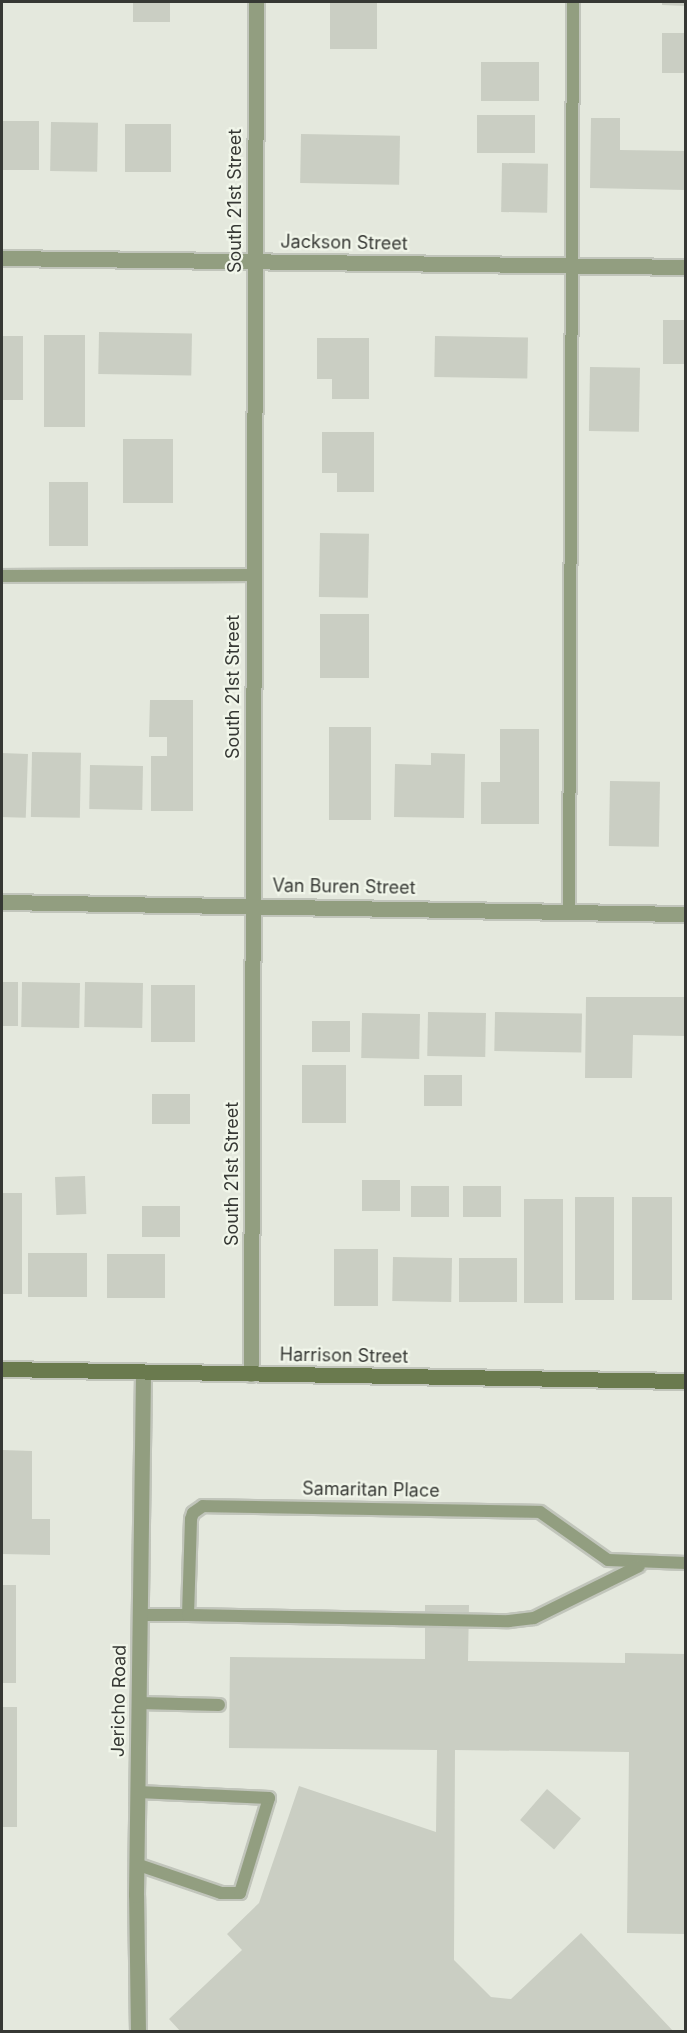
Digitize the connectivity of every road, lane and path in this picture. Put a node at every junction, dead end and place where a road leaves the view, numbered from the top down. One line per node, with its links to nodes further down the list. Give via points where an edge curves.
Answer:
1 (256, 2): 4 (street, South 21st Street)
2 (573, 2): 5 (lane)
3 (2, 258): 4 (street, Jackson Street)
4 (255, 261): 5 (street, Jackson Street); 7 (street, South 21st Street)
5 (569, 265): 6 (street, Jackson Street); 11 (lane)
6 (686, 267)
7 (253, 574): 8 (lane); 10 (street, South 21st Street)
8 (2, 576)
9 (2, 902): 10 (street, Van Buren Street)
10 (251, 905): 11 (street, Van Buren Street); 15 (street, South 21st Street)
11 (569, 911): 12 (street, Van Buren Street)
12 (686, 914)
13 (2, 1369): 14 (street, Harrison Street)
14 (143, 1372): 15 (street, Harrison Street); 19 (street, Jericho Road)
15 (251, 1374): 16 (street, Harrison Street)
16 (686, 1381)
17 (652, 1562): 18 (lane, Samaritan Place); 20 (lane, via 625,1570 534,1618 509,1621); 20 (lane, Samaritan Place, via 608,1560 540,1512 203,1506 191,1519)
18 (686, 1563)
19 (140, 1615): 20 (lane); 21 (street, Jericho Road)
20 (188, 1615)
21 (139, 1703): 22 (lane); 23 (street, Jericho Road)
22 (219, 1705)
23 (138, 1792): 24 (street, Jericho Road); 24 (lane, via 269,1798 240,1893 221,1893)
24 (136, 1864): 25 (street, Jericho Road)
25 (138, 2031)

